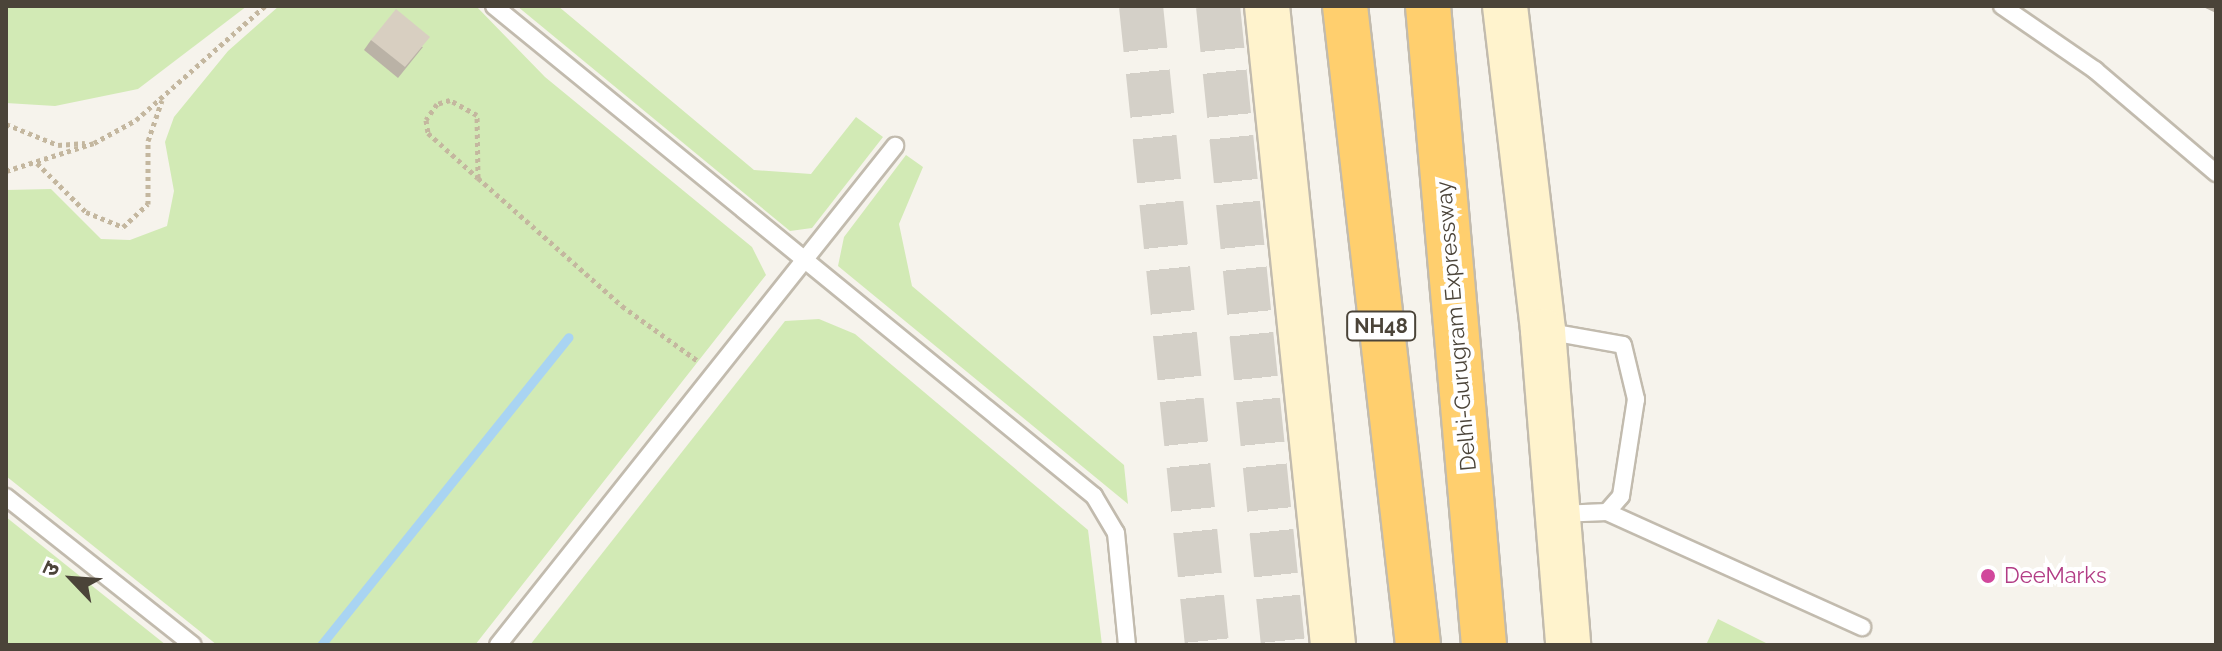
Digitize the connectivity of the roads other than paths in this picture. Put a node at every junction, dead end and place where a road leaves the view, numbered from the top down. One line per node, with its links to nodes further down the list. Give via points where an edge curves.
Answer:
1 (494, 6): 9 (lane)
2 (1267, 6): 18 (main road)
3 (1345, 6): 19 (highway, NH48)
4 (1428, 6): 20 (highway, Delhi-Gurugram Expressway)
5 (1505, 6): 10 (main road)
6 (2002, 6): 8 (lane, via 2095,70)
7 (895, 146): 9 (lane)
8 (2216, 173)
9 (803, 264): 16 (lane); 17 (lane, via 1107,512 1116,533)
10 (1543, 331): 12 (lane, via 1600,335 1623,345 1631,366 1631,462 1621,496); 13 (main road)
11 (6, 497): 15 (lane)
12 (1607, 512): 13 (lane); 14 (lane)
13 (1558, 514): 21 (main road)
14 (1862, 627)
15 (193, 645)
16 (498, 645)
17 (1127, 645)
18 (1333, 645)
19 (1418, 645)
20 (1484, 645)
21 (1568, 645)

